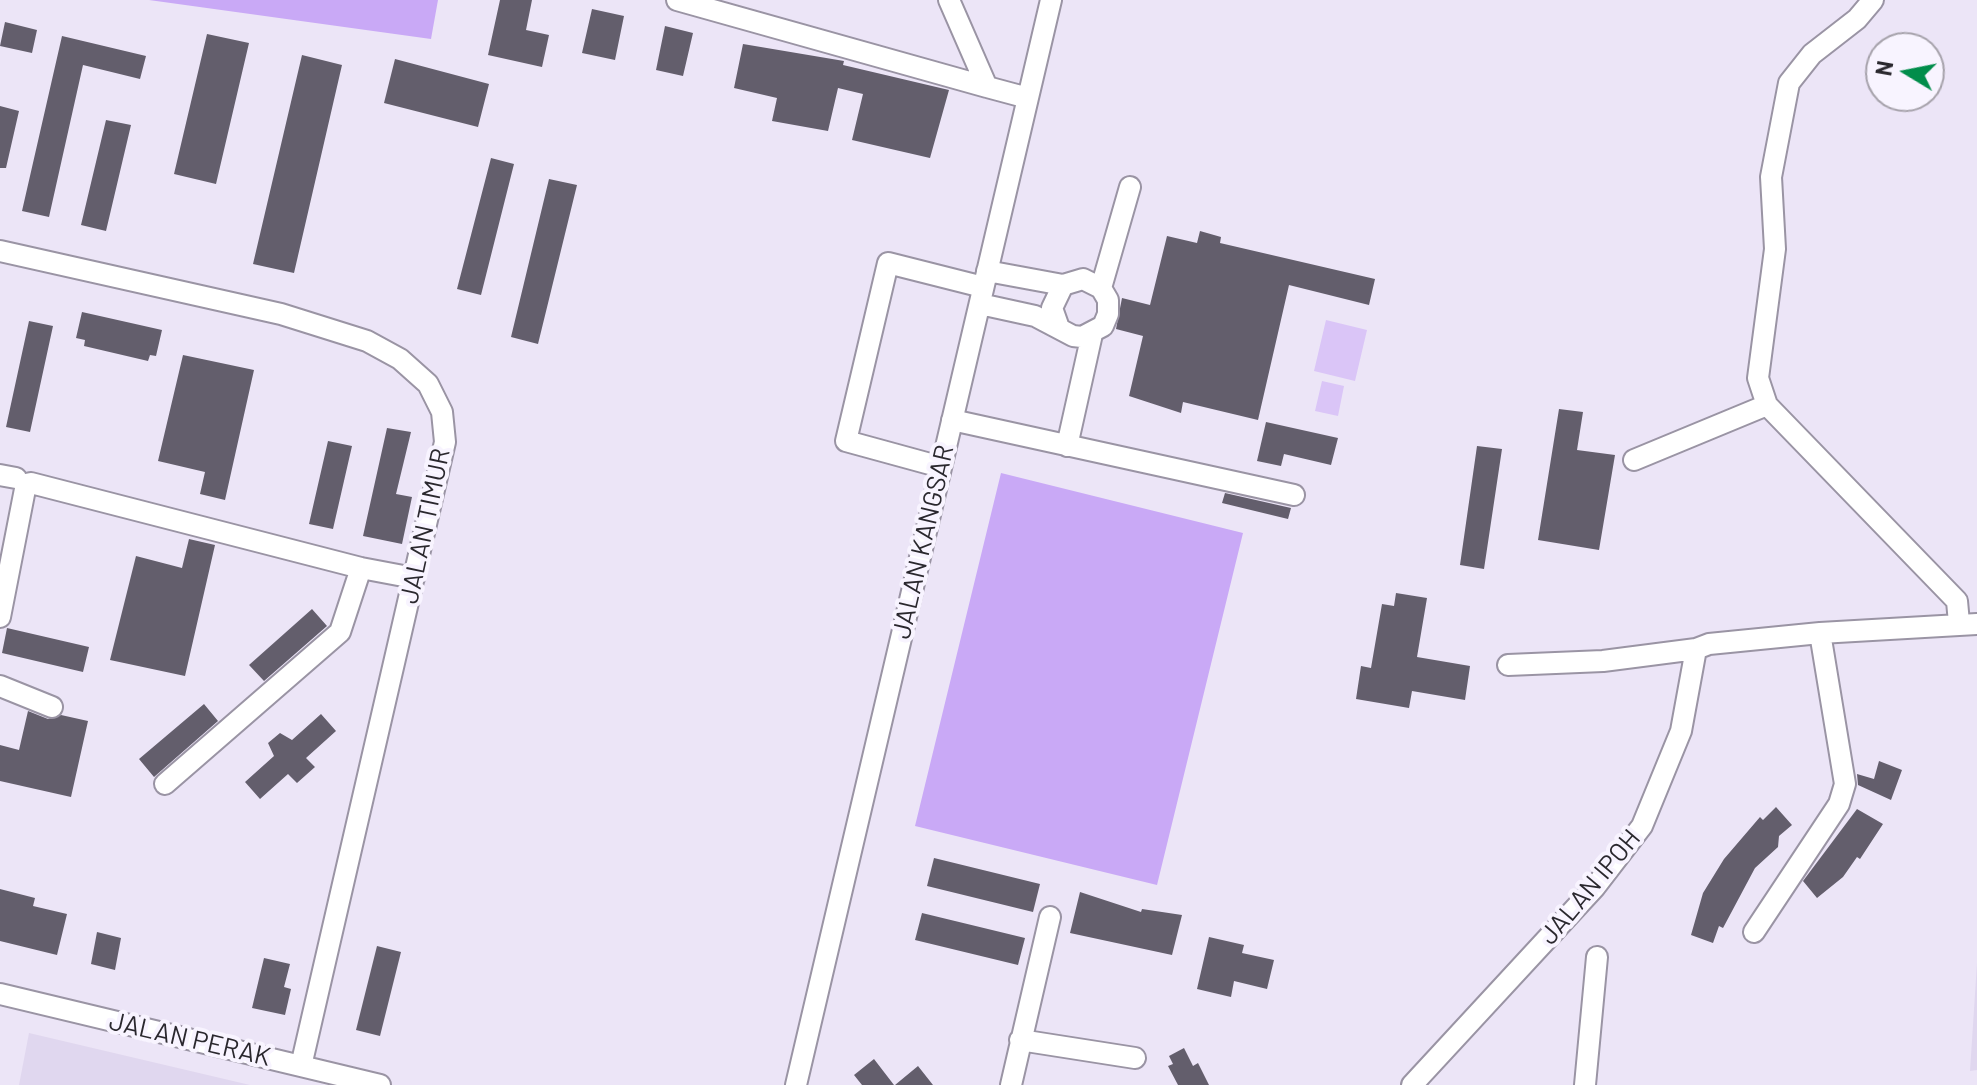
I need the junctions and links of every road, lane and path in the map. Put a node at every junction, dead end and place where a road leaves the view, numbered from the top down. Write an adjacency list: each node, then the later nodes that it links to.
1 (677, 0): 5 (street)
2 (949, 0): 5 (street)
3 (1051, 0): 6 (street, JALAN KANGSAR)
4 (1873, 0): 14 (street)
5 (987, 87): 6 (street)
6 (1028, 98): 10 (street, JALAN KANGSAR)
7 (1130, 187): 11 (street)
8 (0, 251): 21 (street, JALAN TIMUR)
9 (1063, 285): 10 (street); 11 (street); 12 (street)
10 (983, 287): 12 (street); 15 (street, JALAN KANGSAR); 18 (street)
11 (1101, 288): 13 (street)
12 (1058, 325): 13 (street)
13 (1092, 334): 16 (street)
14 (1767, 405): 17 (street); 23 (street)
15 (952, 420): 16 (street); 18 (street, JALAN KANGSAR)
16 (1067, 446): 19 (street)
17 (1634, 460)
18 (941, 467): 38 (street, JALAN KANGSAR)
19 (1294, 495)
20 (361, 568): 21 (street); 22 (street); 29 (street)
21 (414, 578): 36 (street, JALAN TIMUR)
22 (0, 617)
23 (1968, 623): 24 (street)
24 (1820, 633): 25 (street); 31 (street)
25 (1696, 649): 26 (street); 40 (street, JALAN IPOH)
26 (1508, 665)
27 (0, 686): 28 (street)
28 (52, 707)
29 (165, 784)
30 (1050, 917): 34 (street)
31 (1754, 932)
32 (1597, 957): 41 (street)
33 (0, 994): 36 (street, JALAN PERAK)
34 (1020, 1040): 35 (street); 39 (street)
35 (1135, 1058)
36 (301, 1066): 37 (street, JALAN PERAK)
37 (380, 1085)
38 (796, 1085)
39 (1011, 1085)
40 (1412, 1085)
41 (1585, 1085)

